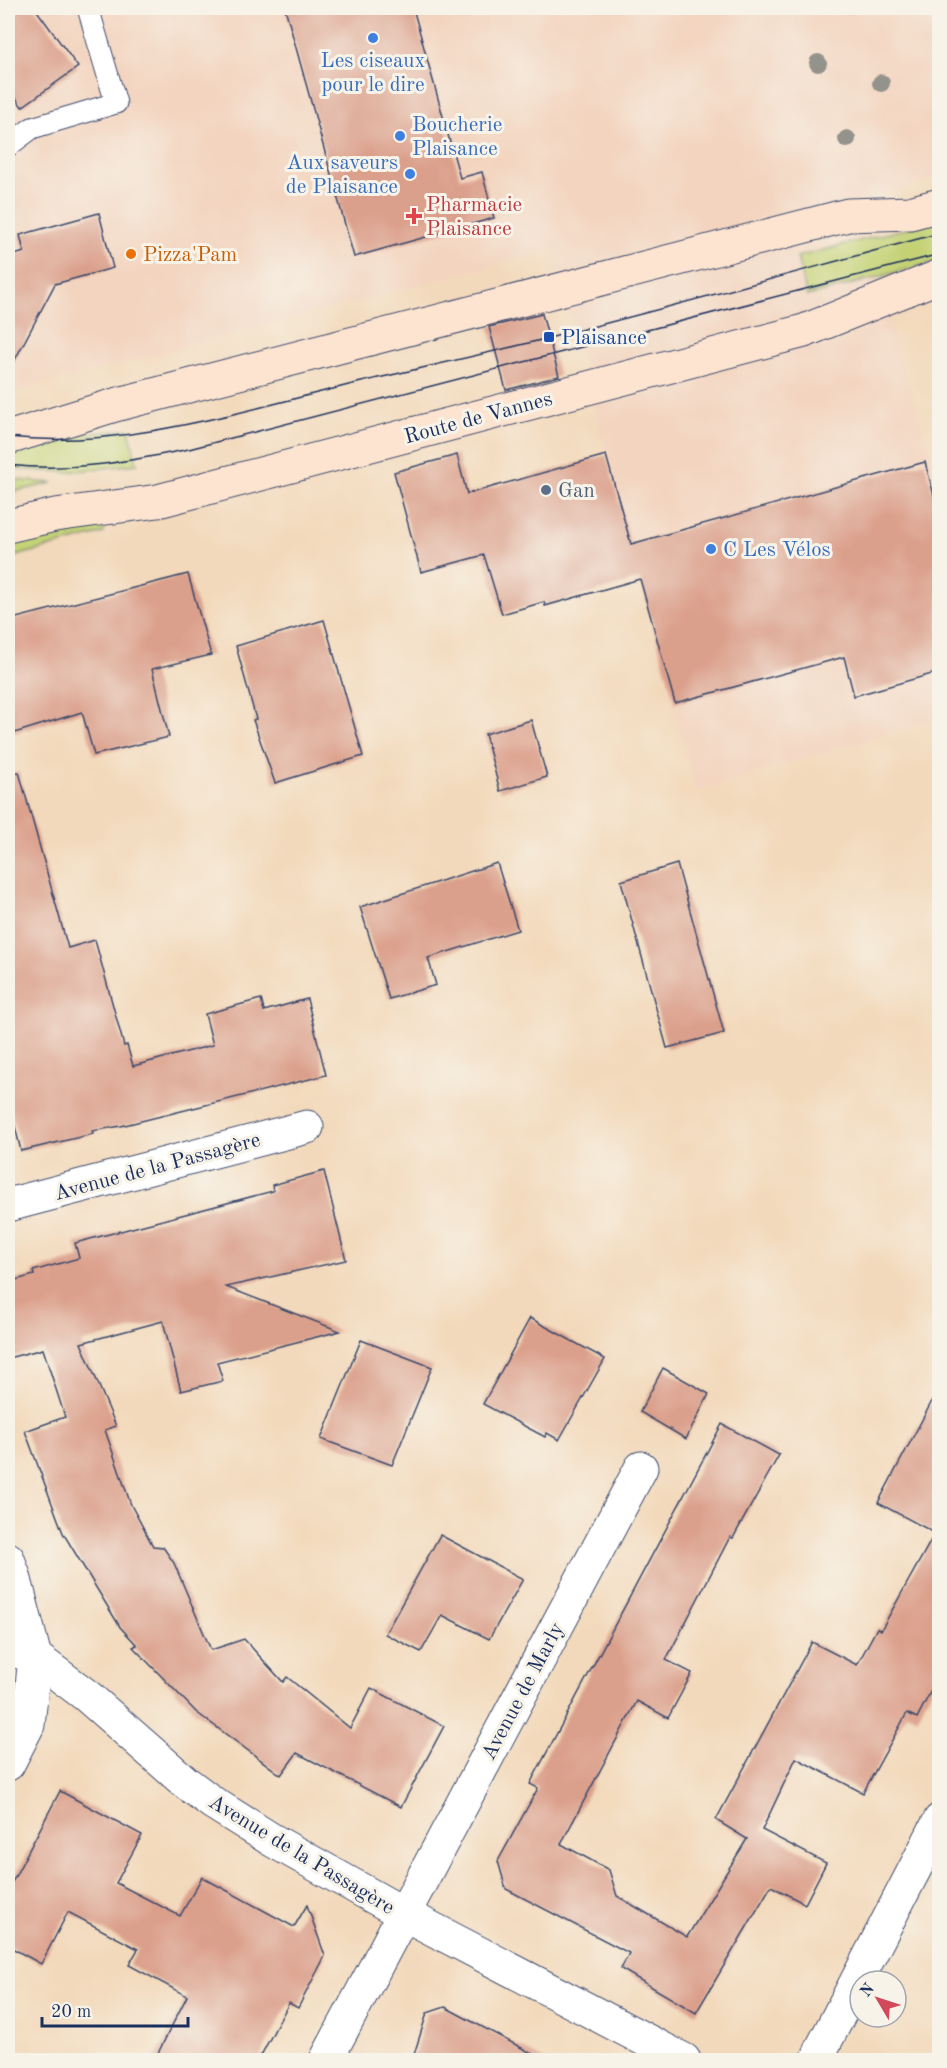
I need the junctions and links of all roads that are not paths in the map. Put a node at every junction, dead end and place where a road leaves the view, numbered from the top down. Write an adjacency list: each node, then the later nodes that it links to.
1 (88, 8): 2 (lane)
2 (8, 146)
3 (939, 205): 5 (main road)
4 (939, 276): 6 (main road, Route de Vannes)
5 (8, 438)
6 (8, 526)
7 (307, 1127): 8 (street, Avenue de la Passagère)
8 (8, 1205)
9 (641, 1468): 14 (street, Avenue de Marly)
10 (8, 1559): 11 (street)
11 (21, 1652): 12 (street); 14 (street, Avenue de la Passagère)
12 (8, 1764)
13 (939, 1820): 17 (street)
14 (404, 1914): 15 (street, Avenue de Marly); 16 (street, Avenue de la Passagère)
15 (326, 2061)
16 (684, 2061)
17 (817, 2061)

